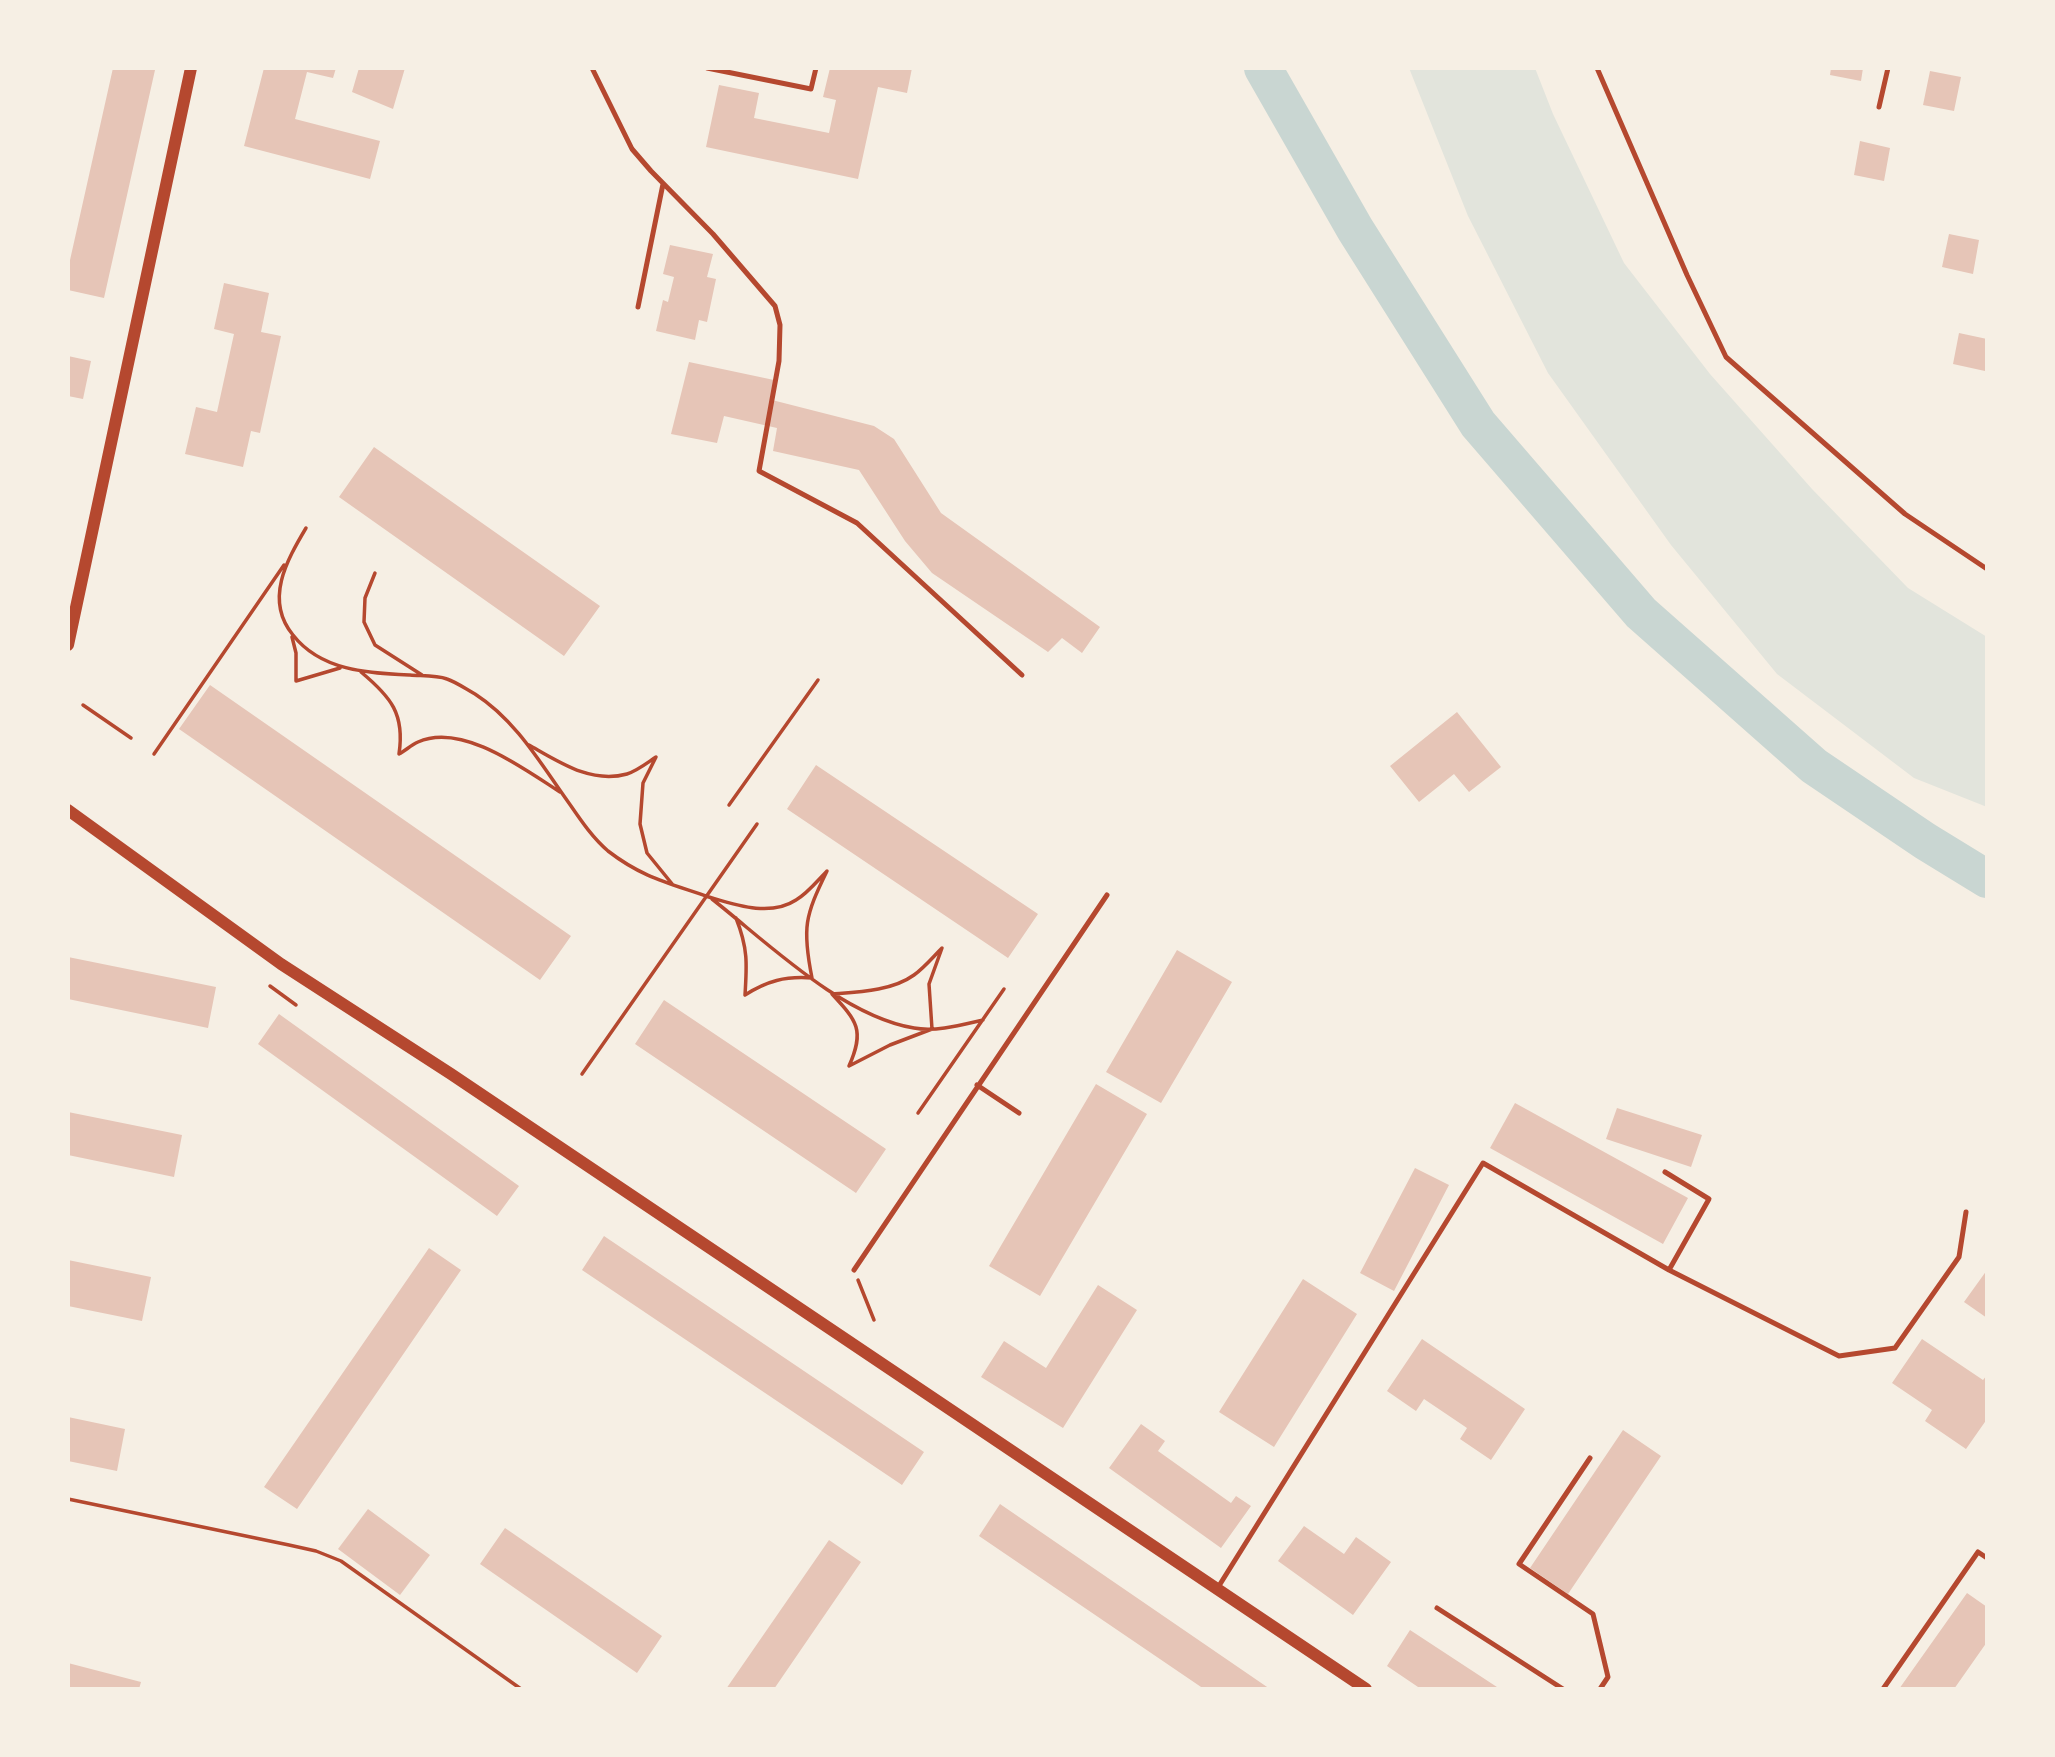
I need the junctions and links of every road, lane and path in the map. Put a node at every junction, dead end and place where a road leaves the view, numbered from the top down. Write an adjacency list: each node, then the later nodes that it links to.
1 (191, 68): 15 (street)
2 (592, 68): 8 (lane)
3 (706, 68): 4 (lane)
4 (816, 68)
5 (1597, 68): 12 (lane)
6 (1888, 68): 7 (lane)
7 (1879, 107)
8 (663, 184): 9 (lane); 18 (lane)
9 (638, 307)
10 (306, 527): 11 (path)
11 (287, 561): 14 (path); 24 (path)
12 (1987, 569)
13 (375, 573): 19 (path)
14 (292, 635): 16 (path); 16 (path)
15 (68, 645)
16 (341, 667): 17 (path)
17 (358, 670): 19 (path); 25 (path)
18 (1022, 675)
19 (423, 676): 23 (path)
20 (818, 680): 26 (path)
21 (83, 705): 22 (path)
22 (131, 738)
23 (527, 744): 25 (path); 29 (path)
24 (153, 754)
25 (561, 793): 29 (path)
26 (729, 805)
27 (68, 810): 52 (street)
28 (757, 824): 31 (path)
29 (675, 886): 31 (path)
30 (1107, 895): 41 (lane)
31 (708, 896): 32 (path); 33 (path); 40 (path)
32 (736, 918): 33 (path); 33 (path)
33 (811, 978): 36 (path)
34 (270, 986): 37 (path)
35 (1004, 989): 38 (path)
36 (832, 994): 39 (path); 39 (path); 39 (path)
37 (296, 1005)
38 (983, 1020): 39 (path); 42 (path)
39 (932, 1029)
40 (582, 1074)
41 (977, 1085): 43 (lane); 46 (lane)
42 (918, 1113)
43 (1019, 1113)
44 (1665, 1172): 47 (lane)
45 (1966, 1212): 47 (lane)
46 (854, 1270): 48 (path)
47 (1669, 1270): 52 (lane)
48 (874, 1320)
49 (1590, 1458): 57 (lane)
50 (68, 1499): 54 (path)
51 (1987, 1558): 58 (lane)
52 (1217, 1589): 55 (street)
53 (1437, 1608): 56 (lane)
54 (521, 1689)
55 (1366, 1689)
56 (1563, 1689)
57 (1600, 1689)
58 (1883, 1689)

